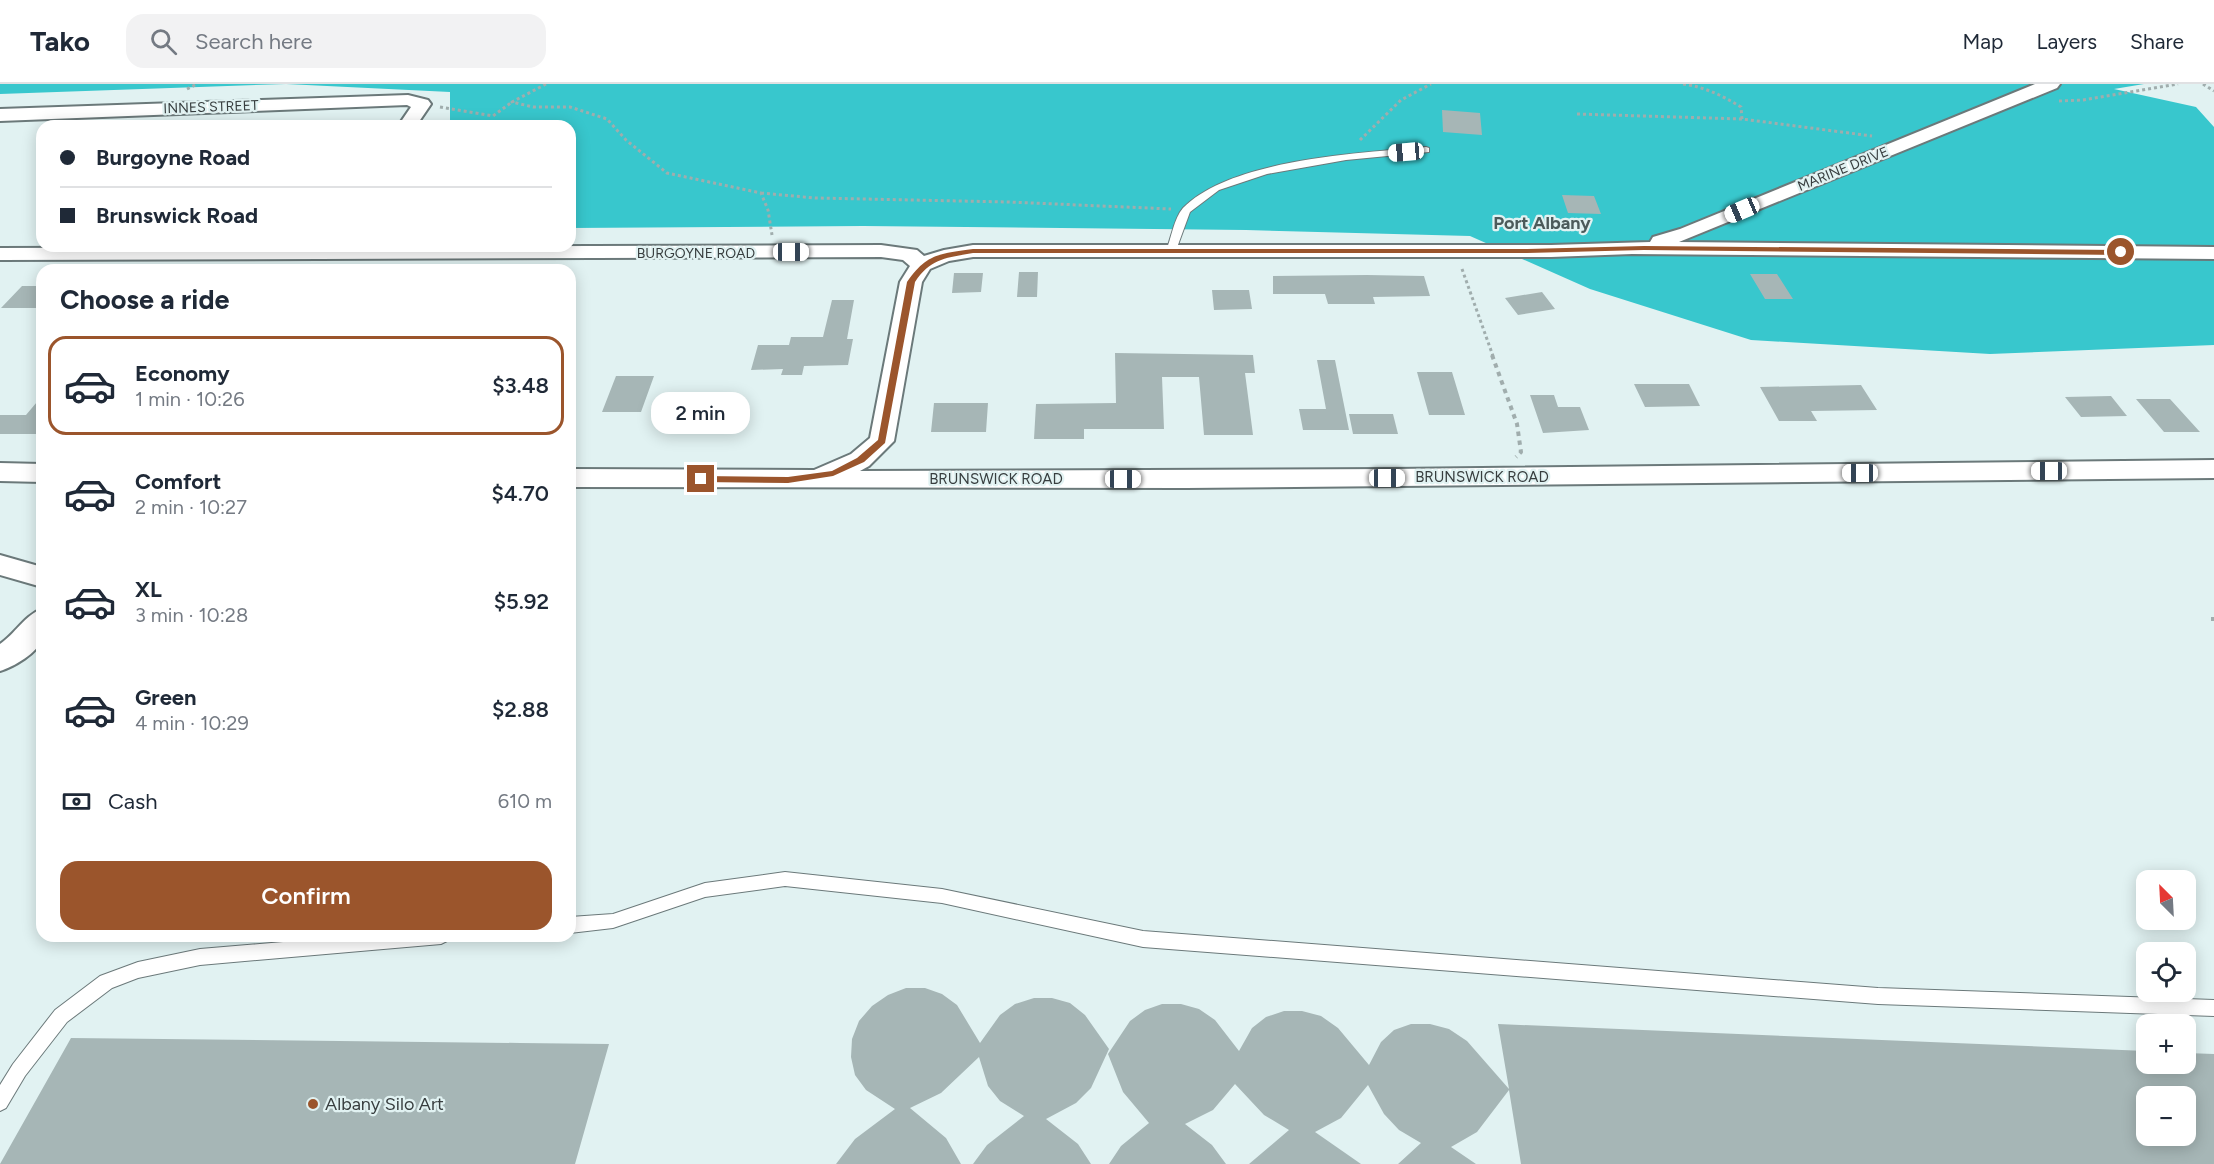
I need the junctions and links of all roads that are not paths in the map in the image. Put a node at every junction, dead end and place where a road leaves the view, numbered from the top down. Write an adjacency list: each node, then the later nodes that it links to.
1 (2050, 93): 5 (street, MARINE DRIVE)
2 (0, 115): 3 (street, INNES STREET)
3 (411, 120)
4 (1426, 150): 7 (lane)
5 (1632, 248): 7 (street); 9 (street)
6 (576, 250): 11 (street, BURGOYNE ROAD)
7 (1171, 251): 11 (street)
8 (162, 252): 10 (street, BURGOYNE ROAD)
9 (2214, 253)
10 (0, 254)
11 (922, 265): 16 (street)
12 (2214, 469): 16 (street, BRUNSWICK ROAD)
13 (0, 472): 14 (street)
14 (36, 472)
15 (576, 478): 16 (street, BRUNSWICK ROAD)
16 (788, 480)
17 (0, 566): 18 (street)
18 (36, 575)
19 (36, 628): 20 (street)
20 (0, 660)
21 (576, 924): 23 (lane)
22 (372, 942): 24 (lane)
23 (2214, 1008)
24 (0, 1102)

